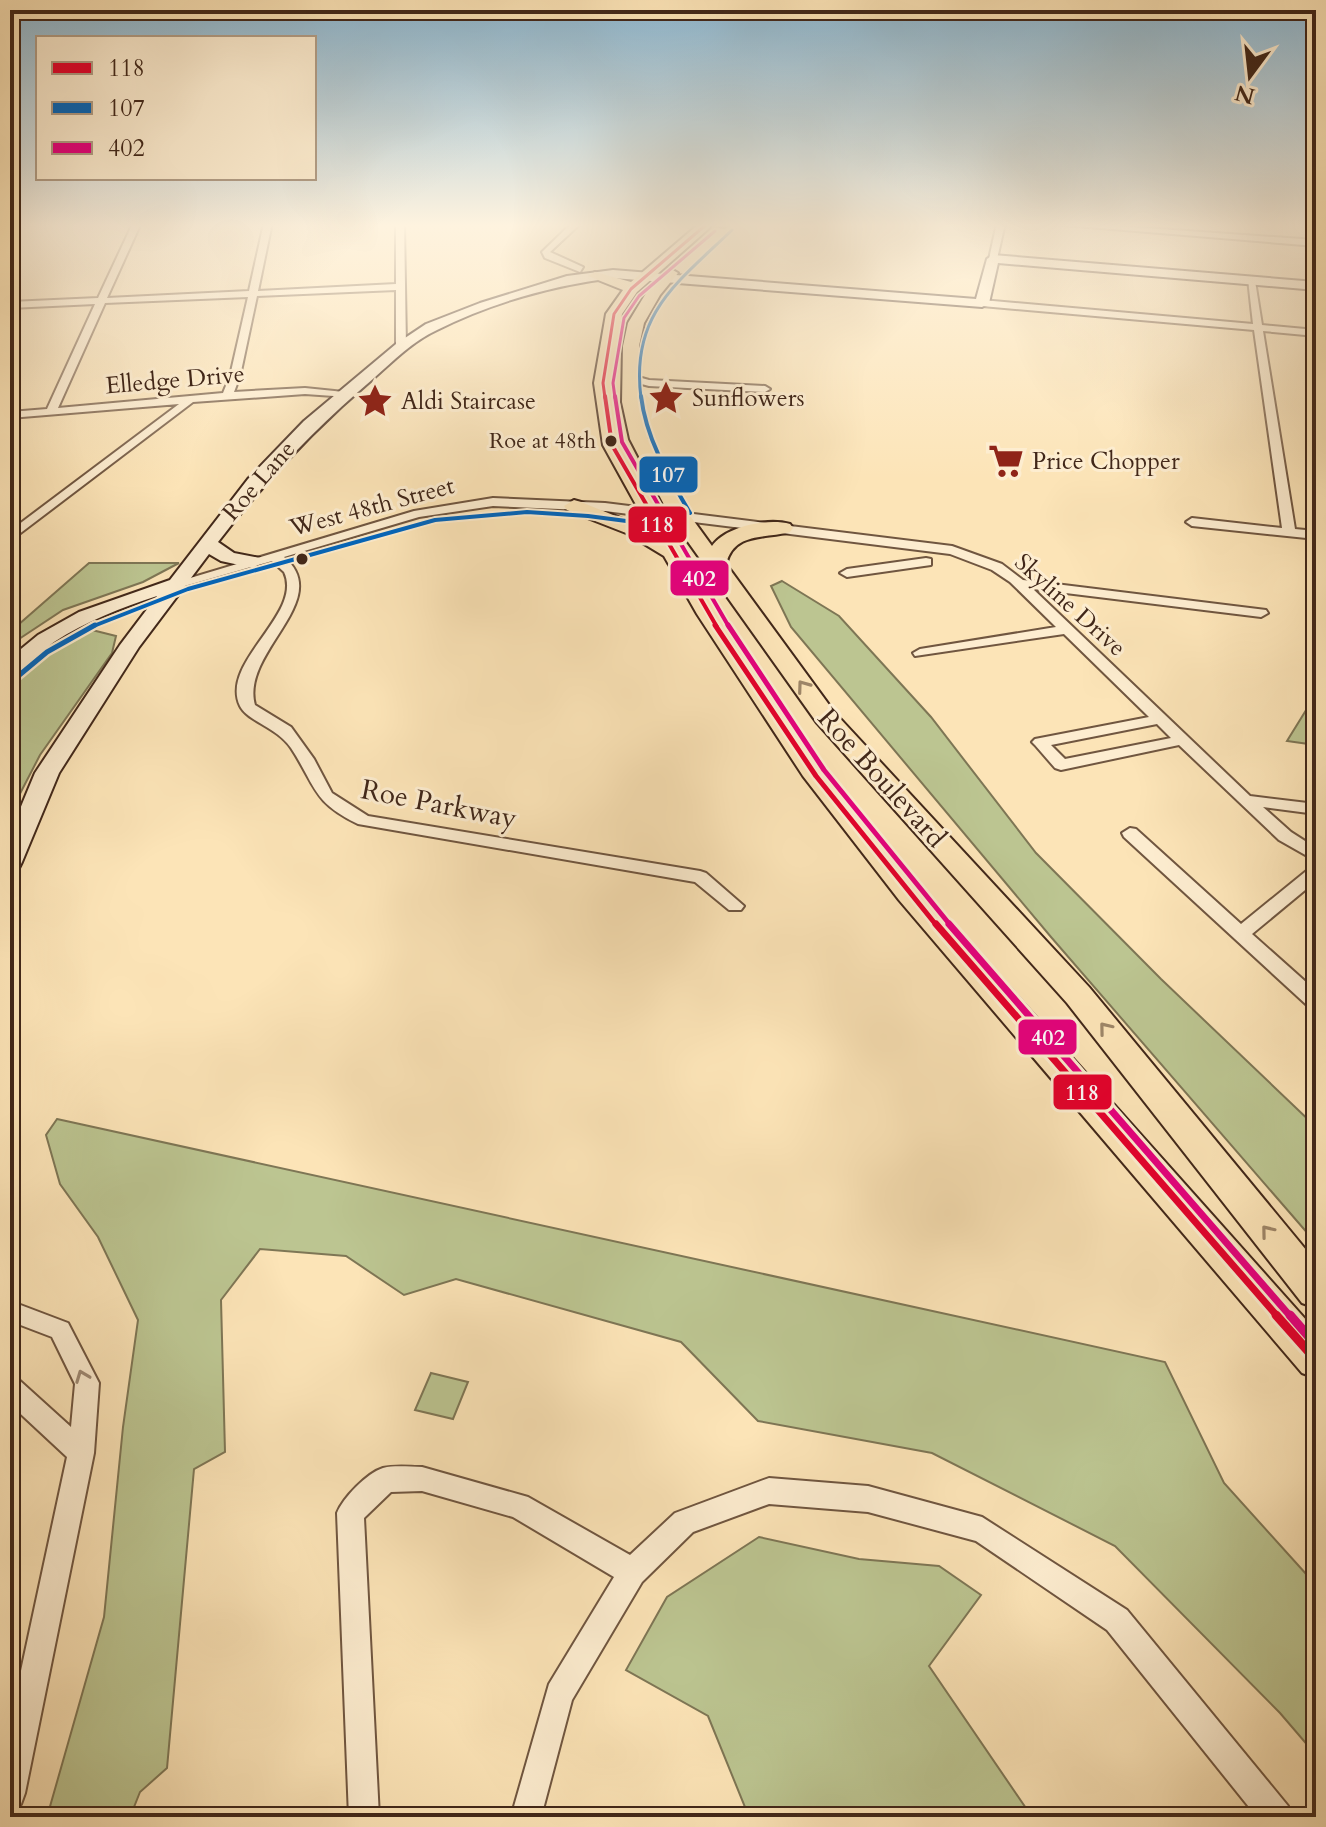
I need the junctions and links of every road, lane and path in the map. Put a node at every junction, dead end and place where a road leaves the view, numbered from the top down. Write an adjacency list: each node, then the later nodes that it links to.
1 (98, 308): 17 (street)
2 (250, 308): 14 (street)
3 (400, 308): 11 (street)
4 (480, 308): 11 (street, Roe Lane)
5 (618, 308): 19 (main road, Roe Boulevard)
6 (644, 308): 12 (main road, Roe Boulevard)
7 (1040, 308): 9 (street)
8 (1256, 308): 9 (street)
9 (1260, 328): 10 (street); 25 (street)
10 (1316, 333)
11 (401, 347): 13 (street, Roe Lane)
12 (631, 378): 16 (main road, Roe Boulevard); 16 (street)
13 (344, 395): 14 (street, Elledge Drive); 29 (street, Roe Lane)
14 (227, 396): 15 (street, Elledge Drive)
15 (191, 400): 17 (street, Elledge Drive); 27 (street)
16 (631, 402): 22 (main road, Roe Boulevard)
17 (51, 411): 18 (street, Elledge Drive)
18 (10, 415)
19 (630, 478): 20 (main road); 21 (main road, Roe Boulevard)
20 (574, 506): 21 (street, West 48th Street); 30 (main road); 31 (street, West 48th Street)
21 (648, 513): 22 (street, West 48th Street); 30 (main road, Roe Boulevard)
22 (681, 518): 24 (street, Skyline Drive); 34 (main road, Roe Boulevard)
23 (1192, 522): 25 (street)
24 (783, 528): 28 (street, Skyline Drive); 34 (main road)
25 (1289, 532): 26 (street)
26 (1316, 535)
27 (10, 537)
28 (861, 537): 35 (street); 37 (street, Skyline Drive)
29 (208, 542): 32 (street); 38 (street, Roe Lane)
30 (671, 552): 58 (main road, Roe Boulevard)
31 (274, 556): 32 (street, West 48th Street); 53 (street, Roe Parkway)
32 (253, 562): 38 (street, West 48th Street)
33 (926, 562): 35 (street)
34 (715, 564): 56 (main road, Roe Boulevard, one-way to 34)
35 (887, 567): 36 (street)
36 (847, 573)
37 (1019, 583): 39 (street); 41 (street, Skyline Drive)
38 (174, 585): 40 (street); 42 (street, Roe Lane)
39 (1261, 613)
40 (67, 625): 42 (street); 44 (street)
41 (1067, 629): 43 (street); 45 (street, Skyline Drive)
42 (135, 637): 51 (street, Roe Lane)
43 (920, 653)
44 (10, 670)
45 (1160, 719): 46 (street, Skyline Drive); 46 (street)
46 (1182, 740): 47 (street, Skyline Drive)
47 (1244, 800): 48 (street); 50 (street, Skyline Drive)
48 (1316, 809)
49 (1130, 833): 54 (street)
50 (1316, 856)
51 (10, 862)
52 (1316, 872): 54 (street)
53 (735, 906)
54 (1241, 933): 55 (street)
55 (1316, 1002)
56 (1316, 1291)
57 (10, 1311): 60 (street, one-way to 57)
58 (1316, 1360)
59 (10, 1388): 60 (street)
60 (81, 1453): 62 (street)
61 (632, 1572): 63 (street); 64 (street); 65 (street)
62 (10, 1793)
63 (364, 1817)
64 (526, 1817)
65 (1277, 1817)

